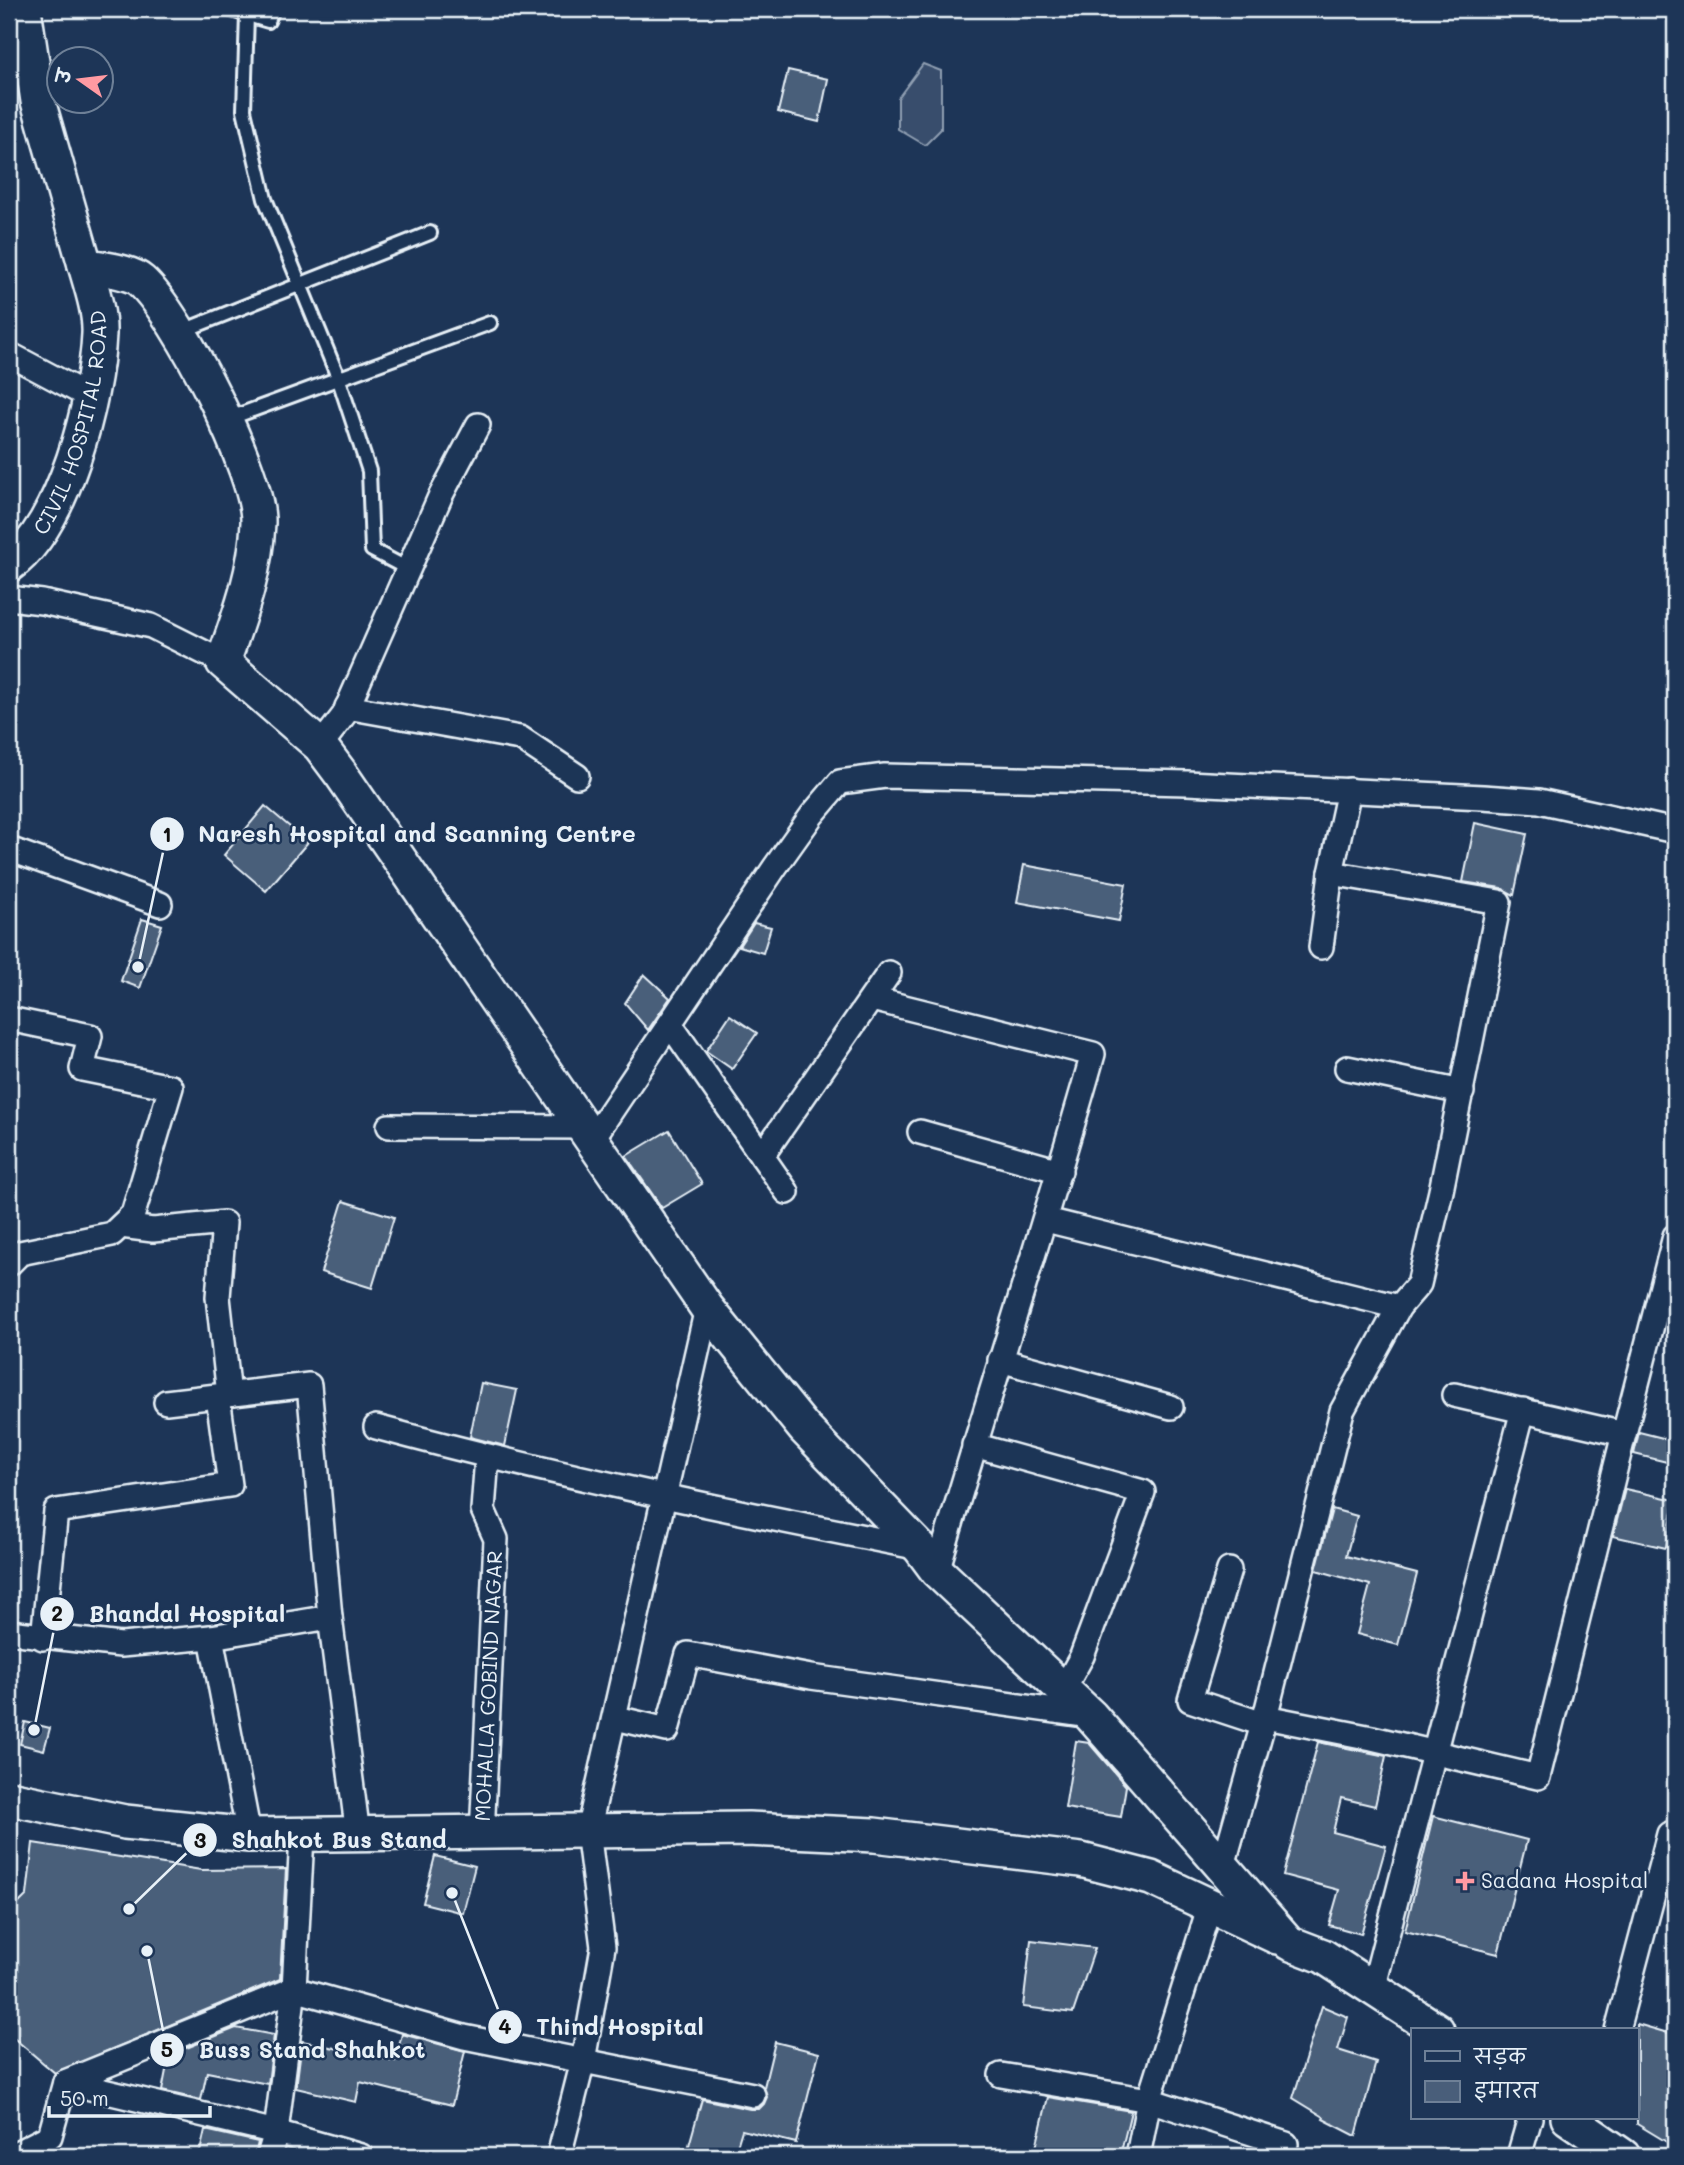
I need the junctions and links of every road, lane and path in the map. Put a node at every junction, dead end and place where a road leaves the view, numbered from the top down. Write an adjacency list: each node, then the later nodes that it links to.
1 (12, 9): 6 (street)
2 (24, 9): 8 (street, CIVIL HOSPITAL ROAD)
3 (228, 9): 5 (lane)
4 (273, 9): 5 (lane)
5 (247, 15): 9 (lane)
6 (9, 16)
7 (430, 233): 9 (lane)
8 (85, 265): 11 (street); 14 (street, CIVIL HOSPITAL ROAD)
9 (300, 285): 11 (lane); 13 (lane)
10 (490, 323): 13 (lane)
11 (180, 332): 15 (street)
12 (9, 354): 14 (street)
13 (338, 377): 15 (lane); 18 (lane)
14 (90, 397): 17 (street, CIVIL HOSPITAL ROAD)
15 (225, 420): 20 (street)
16 (478, 425): 18 (street)
17 (9, 565)
18 (408, 569): 21 (street)
19 (9, 598): 20 (street)
20 (223, 662): 22 (street)
21 (347, 707): 22 (street); 23 (street)
22 (320, 746): 37 (street)
23 (577, 776)
24 (1349, 790): 25 (street); 27 (street); 33 (street)
25 (1675, 831)
26 (9, 849): 28 (street)
27 (1331, 873): 29 (street); 35 (street)
28 (160, 904)
29 (1321, 947)
30 (889, 973): 31 (street)
31 (872, 999): 39 (street); 40 (street)
32 (9, 1019): 43 (street)
33 (670, 1024): 37 (street); 39 (street)
34 (1347, 1068): 35 (street)
35 (1462, 1092): 46 (street)
36 (389, 1126): 37 (street)
37 (589, 1132): 47 (street)
38 (920, 1132): 40 (street)
39 (762, 1156): 41 (street)
40 (1060, 1171): 42 (street)
41 (787, 1192)
42 (1046, 1220): 46 (street); 48 (street)
43 (121, 1226): 45 (street); 50 (street)
44 (1675, 1240): 55 (street)
45 (9, 1264)
46 (1399, 1307): 68 (street)
47 (707, 1308): 58 (street); 59 (street)
48 (1000, 1360): 52 (street); 56 (street)
49 (1454, 1395): 53 (street)
50 (224, 1396): 51 (street); 61 (street); 64 (street)
51 (166, 1402)
52 (1171, 1407)
53 (1523, 1410): 55 (street); 69 (street)
54 (376, 1427): 57 (street)
55 (1624, 1434): 69 (street)
56 (974, 1445): 59 (street); 65 (street)
57 (487, 1457): 58 (street); 74 (street, MOHALLA GOBIND NAGAR)
58 (666, 1498): 59 (street); 67 (street)
59 (929, 1559): 65 (street)
60 (1229, 1570): 68 (street)
61 (330, 1617): 63 (street); 73 (street)
62 (9, 1632): 64 (street)
63 (211, 1637): 64 (street); 72 (street)
64 (43, 1638)
65 (1063, 1690): 66 (street)
66 (1091, 1716): 67 (street); 77 (street)
67 (616, 1718): 71 (street)
68 (1264, 1720): 69 (street); 77 (street)
69 (1434, 1752): 81 (street)
70 (9, 1798): 72 (street)
71 (588, 1831): 74 (street); 78 (street); 84 (street)
72 (248, 1835): 75 (street)
73 (358, 1835): 74 (street); 75 (street)
74 (482, 1835)
75 (302, 1836): 80 (street)
76 (1675, 1836): 83 (street)
77 (1223, 1866): 79 (street)
78 (1210, 1905): 79 (street); 88 (street)
79 (1289, 1943): 81 (street)
80 (294, 1989): 84 (street); 86 (street); 91 (street)
81 (1373, 1989): 82 (street)
82 (1434, 2028)
83 (1618, 2028)
84 (583, 2061): 87 (street); 97 (street)
85 (1000, 2075): 88 (street)
86 (65, 2082): 91 (street); 93 (street)
87 (752, 2095)
88 (1149, 2100): 92 (street); 98 (street)
89 (1529, 2120): 99 (street)
90 (1584, 2123): 100 (street)
91 (276, 2132): 95 (street); 96 (street)
92 (1286, 2144)
93 (48, 2146): 94 (street)
94 (11, 2156)
95 (270, 2156)
96 (361, 2156)
97 (559, 2156)
98 (1138, 2156)
99 (1519, 2156)
100 (1623, 2156)

